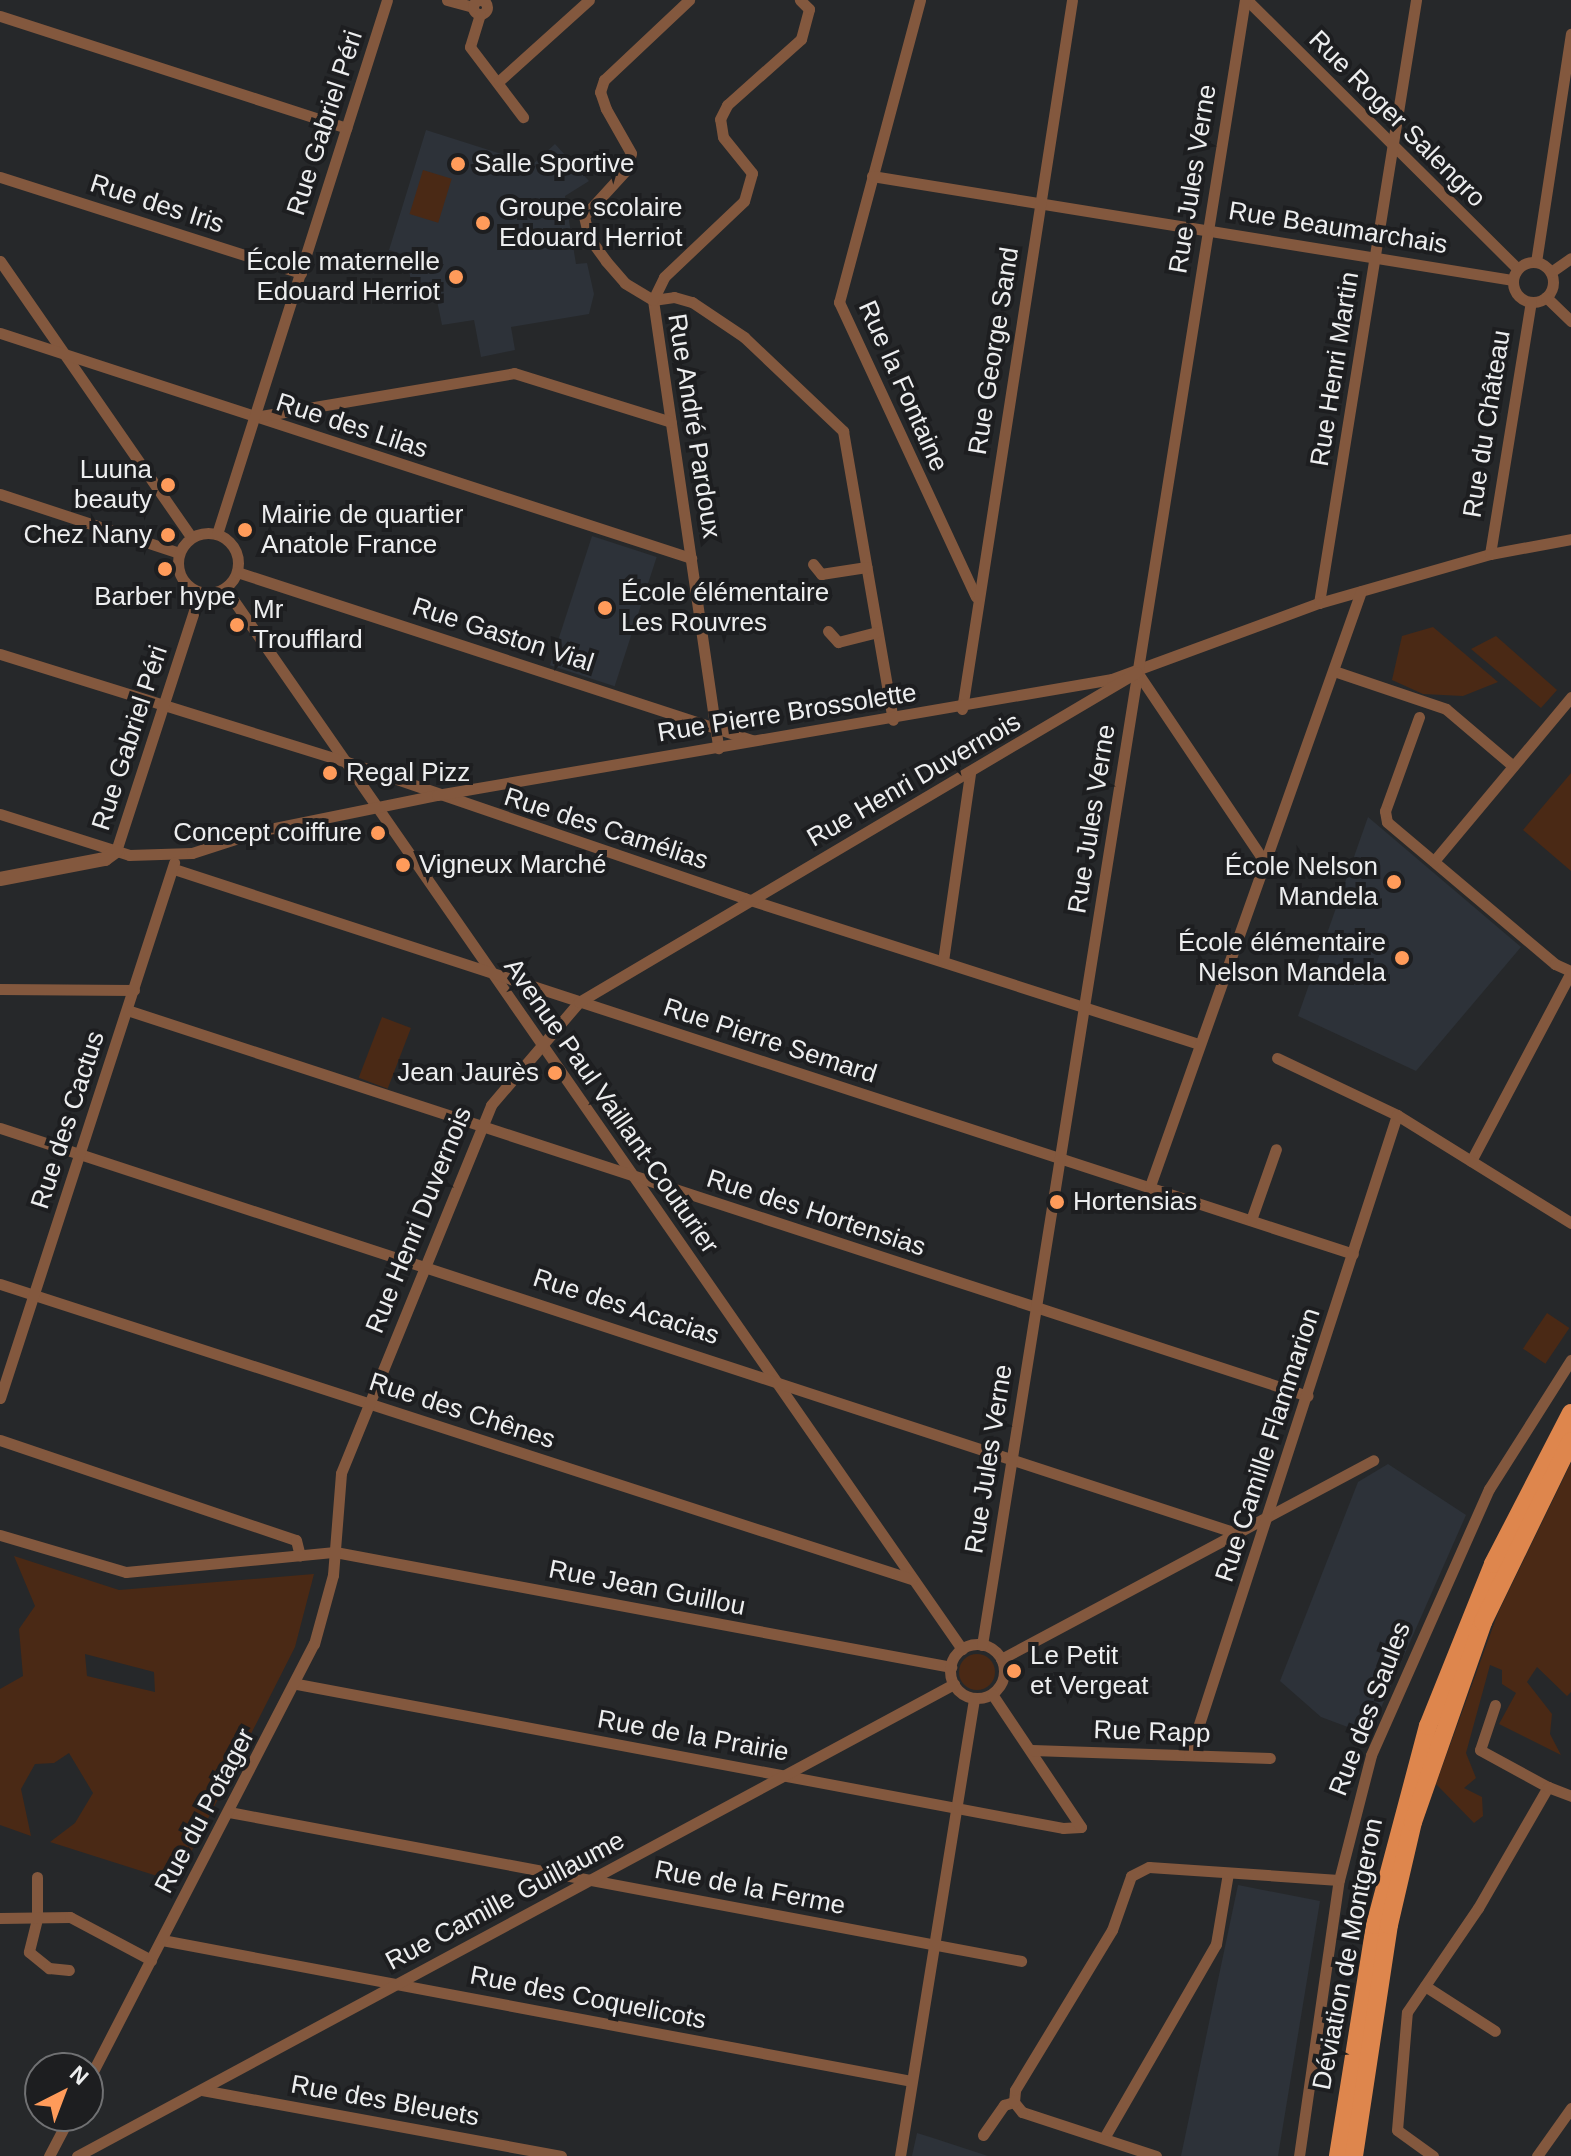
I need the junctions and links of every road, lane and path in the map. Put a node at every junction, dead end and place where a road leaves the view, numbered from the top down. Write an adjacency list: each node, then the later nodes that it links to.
1 (387, 0): 15 (street, Rue Gabriel Péri)
2 (447, 0): 10 (street)
3 (589, 0): 13 (street)
4 (689, 0): 29 (street)
5 (800, 0): 29 (street)
6 (920, 0): 17 (street, Rue la Fontaine)
7 (1072, 0): 19 (street, Rue George Sand)
8 (1246, 0): 16 (street, Rue Roger Salengro); 20 (street, Rue Jules Verne)
9 (1416, 0): 16 (street, Rue Henri Martin)
10 (481, 6): 13 (street)
11 (0, 16): 15 (street)
12 (1571, 34): 24 (street)
13 (499, 81): 14 (street)
14 (523, 117)
15 (346, 128): 26 (street, Rue Gabriel Péri)
16 (1393, 145): 21 (street, Rue Henri Martin); 27 (street, Rue Roger Salengro)
17 (872, 176): 19 (street, Rue Beaumarchais); 51 (street, Rue la Fontaine)
18 (0, 177): 26 (street, Rue des Iris)
19 (1040, 203): 20 (street, Rue Beaumarchais); 51 (street, Rue George Sand)
20 (1207, 230): 21 (street, Rue Beaumarchais); 57 (street, Rue Jules Verne)
21 (1375, 256): 27 (street, Rue Beaumarchais); 52 (street, Rue Henri Martin)
22 (1571, 258): 25 (street)
23 (0, 261): 33 (street)
24 (1536, 262): 25 (street); 27 (street)
25 (1551, 272): 28 (street)
26 (301, 273): 35 (street, Rue Gabriel Péri)
27 (1515, 274): 30 (street)
28 (1546, 297): 30 (street); 31 (street)
29 (653, 300): 36 (street, Rue André Pardoux); 46 (street)
30 (1531, 302): 43 (street, Rue du Château)
31 (1571, 321)
32 (0, 333): 33 (street, Rue des Lilas)
33 (66, 356): 35 (street, Rue des Lilas); 40 (street)
34 (290, 409): 35 (street); 36 (street); 37 (street)
35 (254, 418): 37 (street, Rue des Lilas); 39 (street, Rue Gabriel Péri)
36 (671, 422): 44 (street, Rue André Pardoux)
37 (284, 426): 44 (street, Rue des Lilas)
38 (0, 494): 42 (street)
39 (217, 534): 40 (street); 47 (street)
40 (191, 537): 42 (street)
41 (1571, 539): 43 (street, Rue Pierre Brossolette)
42 (179, 553): 50 (street)
43 (1490, 554): 49 (street, Rue Pierre Brossolette)
44 (691, 558): 65 (street, Rue André Pardoux)
45 (813, 564): 46 (street)
46 (866, 567): 54 (street)
47 (237, 572): 48 (street); 65 (street, Rue Gaston Vial)
48 (225, 588): 50 (street); 68 (street, Avenue Paul Vaillant-Couturier)
49 (1361, 591): 52 (street, Rue Pierre Brossolette); 56 (street)
50 (200, 592): 60 (street, Rue Gabriel Péri)
51 (977, 597): 61 (street, Rue George Sand)
52 (1319, 603): 57 (street, Rue Pierre Brossolette)
53 (828, 631): 54 (street)
54 (877, 632): 64 (street)
55 (0, 654): 60 (street, Rue des Camélias)
56 (1334, 671): 69 (street); 78 (street)
57 (1137, 672): 58 (street, Rue Pierre Brossolette); 62 (street, Rue Henri Duvernois); 78 (street); 89 (street, Rue Jules Verne)
58 (1069, 688): 61 (street, Rue Pierre Brossolette); 62 (street)
59 (1571, 697): 69 (street)
60 (163, 707): 68 (street, Rue des Camélias); 76 (street, Rue Gabriel Péri)
61 (962, 709): 64 (street, Rue Pierre Brossolette)
62 (1077, 709): 70 (street, Rue Henri Duvernois)
63 (1419, 717): 79 (street)
64 (893, 720): 66 (street, Rue Pierre Brossolette)
65 (715, 727): 66 (street, Rue Gaston Vial); 67 (street, Rue André Pardoux)
66 (756, 741): 67 (street, Rue Pierre Brossolette)
67 (718, 748): 71 (street, Rue Pierre Brossolette)
68 (347, 762): 72 (street, Rue des Camélias); 73 (street, Avenue Paul Vaillant-Couturier)
69 (1513, 766): 79 (street)
70 (970, 773): 82 (street, Rue Henri Duvernois); 83 (street)
71 (472, 790): 72 (street, Rue Pierre Brossolette); 75 (street)
72 (437, 795): 73 (street, Rue Pierre Brossolette); 75 (street, Rue des Camélias)
73 (380, 809): 77 (street, Rue Pierre Brossolette); 85 (street, Avenue Paul Vaillant-Couturier)
74 (0, 814): 76 (street)
75 (502, 817): 82 (street, Rue des Camélias)
76 (116, 851): 77 (street, Rue Pierre Brossolette); 81 (street, Rue Pierre Brossolette)
77 (174, 855): 80 (street, Rue des Cactus)
78 (1264, 861): 92 (street)
79 (1434, 861): 84 (street)
80 (174, 869): 85 (street, Rue Pierre Semard); 87 (street, Rue des Cactus)
81 (0, 879)
82 (756, 902): 83 (street, Rue des Camélias); 88 (street, Rue Henri Duvernois)
83 (943, 961): 89 (street, Rue des Camélias)
84 (1571, 972): 100 (street)
85 (492, 973): 88 (street, Rue Pierre Semard); 91 (street, Avenue Paul Vaillant-Couturier)
86 (0, 989): 87 (street)
87 (134, 990): 90 (street, Rue des Cactus)
88 (579, 1002): 91 (street, Rue Henri Duvernois); 99 (street, Rue Pierre Semard)
89 (1084, 1007): 92 (street, Rue des Camélias); 99 (street, Rue Jules Verne)
90 (127, 1010): 95 (street, Rue des Hortensias); 98 (street, Rue des Cactus)
91 (541, 1042): 95 (street, Rue Henri Duvernois); 101 (street, Avenue Paul Vaillant-Couturier)
92 (1199, 1044): 102 (street)
93 (1277, 1058): 94 (street)
94 (1397, 1115): 100 (street); 105 (street, Rue Camille Flammarion)
95 (480, 1126): 101 (street, Rue des Hortensias); 106 (street, Rue Henri Duvernois)
96 (0, 1128): 98 (street, Rue des Acacias)
97 (1276, 1149): 103 (street)
98 (80, 1153): 106 (street, Rue des Acacias); 108 (street, Rue des Cactus)
99 (1059, 1158): 102 (street, Rue Pierre Semard); 109 (street, Rue Jules Verne)
100 (1471, 1161): 104 (street)
101 (631, 1176): 109 (street, Rue des Hortensias); 111 (street, Avenue Paul Vaillant-Couturier)
102 (1150, 1186): 103 (street, Rue Pierre Semard)
103 (1251, 1220): 105 (street, Rue Pierre Semard)
104 (1571, 1223)
105 (1353, 1254): 112 (street, Rue Camille Flammarion)
106 (424, 1264): 111 (street, Rue des Acacias); 114 (street, Rue Henri Duvernois)
107 (0, 1284): 108 (street, Rue des Chênes)
108 (34, 1295): 113 (street, Rue des Cactus); 114 (street, Rue des Chênes)
109 (1036, 1308): 112 (street, Rue des Hortensias); 118 (street, Rue Jules Verne)
110 (1571, 1360): 146 (street, Rue des Saules)
111 (775, 1380): 118 (street, Rue des Acacias); 125 (street, Avenue Paul Vaillant-Couturier)
112 (1308, 1396): 120 (street, Rue Camille Flammarion)
113 (0, 1398)
114 (368, 1403): 123 (street, Rue Henri Duvernois); 125 (street, Rue des Chênes)
115 (1571, 1413): 171 (main road, Déviation de Montgeron)
116 (0, 1440): 124 (street)
117 (1571, 1441): 172 (main road, Déviation de Montgeron)
118 (1012, 1457): 121 (street, Rue des Acacias); 126 (street, Rue Jules Verne)
119 (1373, 1460): 120 (street)
120 (1267, 1517): 121 (street); 136 (street, Rue Camille Flammarion)
121 (1236, 1533): 128 (street)
122 (0, 1535): 124 (street, Rue Jean Guillou)
123 (335, 1552): 124 (street, Rue Jean Guillou); 129 (street, Rue Jean Guillou); 130 (street, Rue du Potager)
124 (300, 1556)
125 (911, 1579): 127 (street, Avenue Paul Vaillant-Couturier)
126 (982, 1645): 127 (street); 128 (street)
127 (962, 1649): 129 (street)
128 (1001, 1659): 132 (street)
129 (951, 1667): 131 (street)
130 (297, 1684): 138 (street, Rue de la Prairie); 142 (street, Rue du Potager)
131 (954, 1684): 133 (street); 138 (street, Rue Camille Guillaume)
132 (992, 1694): 133 (street); 135 (street)
133 (974, 1698): 141 (street)
134 (1495, 1705): 139 (street)
135 (1032, 1750): 136 (street, Rue Rapp); 141 (street, Rue de la Prairie)
136 (1189, 1755): 137 (street, Rue Rapp)
137 (1270, 1758)
138 (785, 1776): 141 (street, Rue de la Prairie); 145 (street, Rue Camille Guillaume)
139 (1548, 1787): 140 (street); 155 (street)
140 (1571, 1796)
141 (955, 1808): 150 (street)
142 (229, 1812): 145 (street, Rue de la Ferme); 149 (street, Rue du Potager)
143 (1228, 1873): 146 (street); 160 (street); 164 (street)
144 (37, 1877): 148 (street)
145 (589, 1880): 150 (street, Rue de la Ferme); 154 (street, Rue Camille Guillaume)
146 (1339, 1880): 170 (street, Rue des Saules)
147 (0, 1918): 148 (street)
148 (37, 1919): 151 (street); 153 (street)
149 (162, 1940): 151 (street, Rue du Potager); 154 (street, Rue des Coquelicots)
150 (933, 1944): 152 (street, Rue de la Ferme); 158 (street)
151 (151, 1960): 157 (street, Rue du Potager)
152 (1021, 1961)
153 (69, 1970)
154 (396, 1984): 158 (street, Rue des Coquelicots); 159 (street, Rue Camille Guillaume)
155 (1425, 1986): 156 (street); 173 (street)
156 (1495, 2031)
157 (103, 2052)
158 (911, 2081): 168 (street)
159 (201, 2089): 166 (street, Rue Camille Guillaume); 167 (street, Rue des Bleuets)
160 (1014, 2102): 163 (street); 164 (street)
161 (1571, 2108): 174 (street)
162 (62, 2132): 165 (street)
163 (983, 2135)
164 (1104, 2138): 169 (street)
165 (49, 2156)
166 (77, 2156)
167 (561, 2156)
168 (900, 2156)
169 (1156, 2156)
170 (1299, 2156)
171 (1338, 2156)
172 (1354, 2156)
173 (1433, 2156)
174 (1537, 2156)

